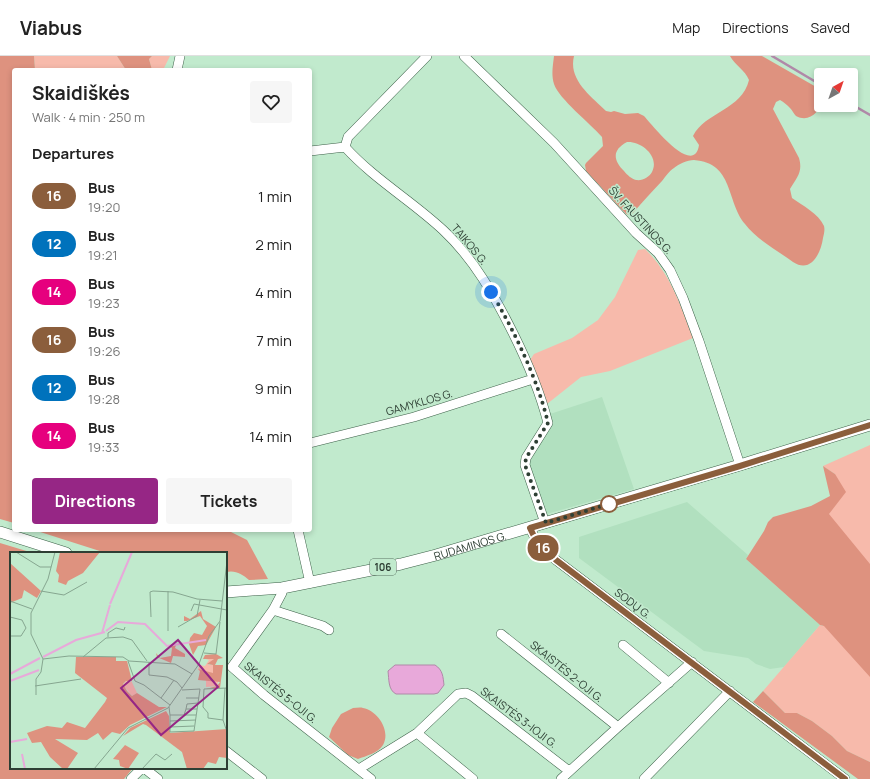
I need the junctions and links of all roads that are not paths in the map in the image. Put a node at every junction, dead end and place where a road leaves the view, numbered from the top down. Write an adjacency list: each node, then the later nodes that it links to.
1 (180, 56): 4 (street)
2 (427, 56): 5 (street)
3 (464, 56): 10 (street, ŠV. FAUSTINOS G.)
4 (177, 68)
5 (345, 147): 6 (street); 7 (street, TAIKOS G.)
6 (312, 151)
7 (533, 379): 9 (street, GAMYKLOS G.); 11 (street, TAIKOS G.)
8 (870, 425): 10 (main road, RUDAMINOS G. / 106)
9 (312, 443)
10 (740, 466): 11 (main road, RUDAMINOS G. / 106)
11 (546, 523): 12 (main road, RUDAMINOS G. / 106)
12 (530, 528): 16 (main road, RUDAMINOS G. / 106); 23 (street, SODŲ G.)
13 (0, 532): 15 (main road)
14 (298, 532): 16 (street)
15 (62, 552)
16 (310, 583): 17 (main road, RUDAMINOS G. / 106)
17 (282, 588): 18 (main road, RUDAMINOS G. / 106); 19 (street, SKAISTĖS 5-OJI G.)
18 (227, 592)
19 (273, 610): 20 (street); 24 (street, SKAISTĖS 5-OJI G.)
20 (329, 630)
21 (501, 634): 27 (street, SKAISTĖS 2-OJI G.)
22 (623, 645): 25 (street)
23 (692, 662): 25 (street); 26 (street, SODŲ G.)
24 (229, 671): 32 (street, SKAISTĖS 5-OJI G.)
25 (669, 683): 27 (street)
26 (730, 691): 40 (street); 41 (street, SODŲ G.)
27 (618, 727): 33 (street)
28 (417, 734): 32 (street, SKAISTĖS 3-IOJI G.); 33 (street, SKAISTĖS 3-IOJI G.); 38 (street)
29 (227, 752): 36 (street)
30 (142, 769): 34 (street)
31 (144, 769): 35 (street)
32 (358, 769): 37 (street, SKAISTĖS 5-OJI G.)
33 (569, 771): 39 (street)
34 (131, 779)
35 (158, 779)
36 (262, 779)
37 (371, 779)
38 (473, 779)
39 (561, 779)
40 (644, 779)
41 (845, 779)

